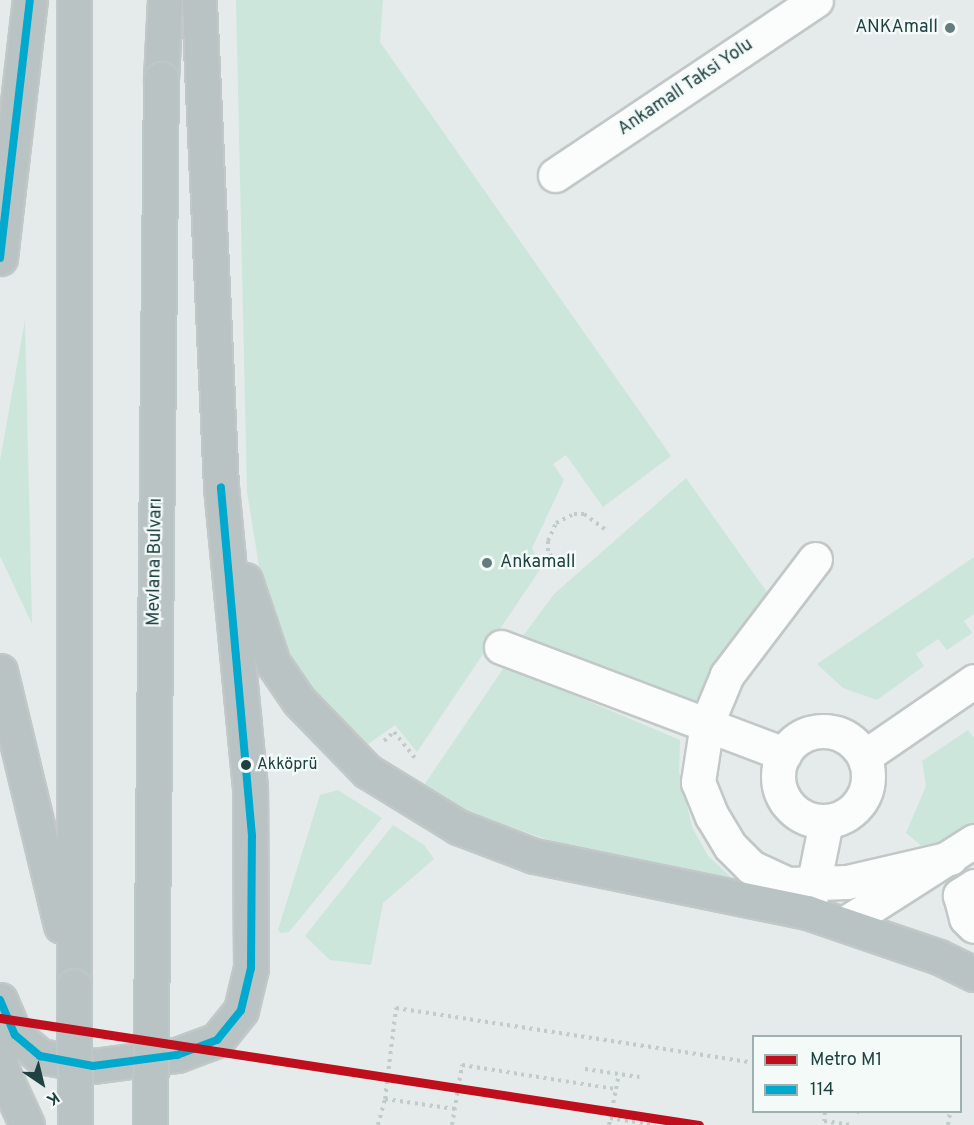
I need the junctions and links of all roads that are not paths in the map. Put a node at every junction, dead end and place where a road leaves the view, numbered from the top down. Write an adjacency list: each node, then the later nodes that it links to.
1 (30, 0): 7 (highway)
2 (74, 0): 26 (highway)
3 (165, 0): 31 (highway, Mevlana Bulvarı, bridge)
4 (199, 0): 9 (highway)
5 (816, 0): 6 (street, Ankamall Taksi Yolu)
6 (555, 175)
7 (4, 208): 8 (highway)
8 (0, 258)
9 (221, 487): 20 (highway); 27 (highway)
10 (815, 560): 14 (street)
11 (501, 647): 14 (street)
12 (0, 671): 26 (highway)
13 (974, 681): 16 (street)
14 (707, 723): 15 (street); 20 (street)
15 (784, 754): 16 (street); 17 (street)
16 (865, 756): 17 (street)
17 (826, 822): 20 (street)
18 (962, 850): 20 (street); 21 (street)
19 (974, 886): 22 (street)
20 (810, 898): 21 (highway)
21 (844, 924): 24 (highway)
22 (974, 926)
23 (974, 934): 24 (street)
24 (939, 957): 25 (highway)
25 (974, 974)
26 (74, 986): 30 (highway, bridge)
27 (0, 1000)
28 (0, 1058): 29 (highway)
29 (27, 1125)
30 (75, 1125)
31 (150, 1125)

